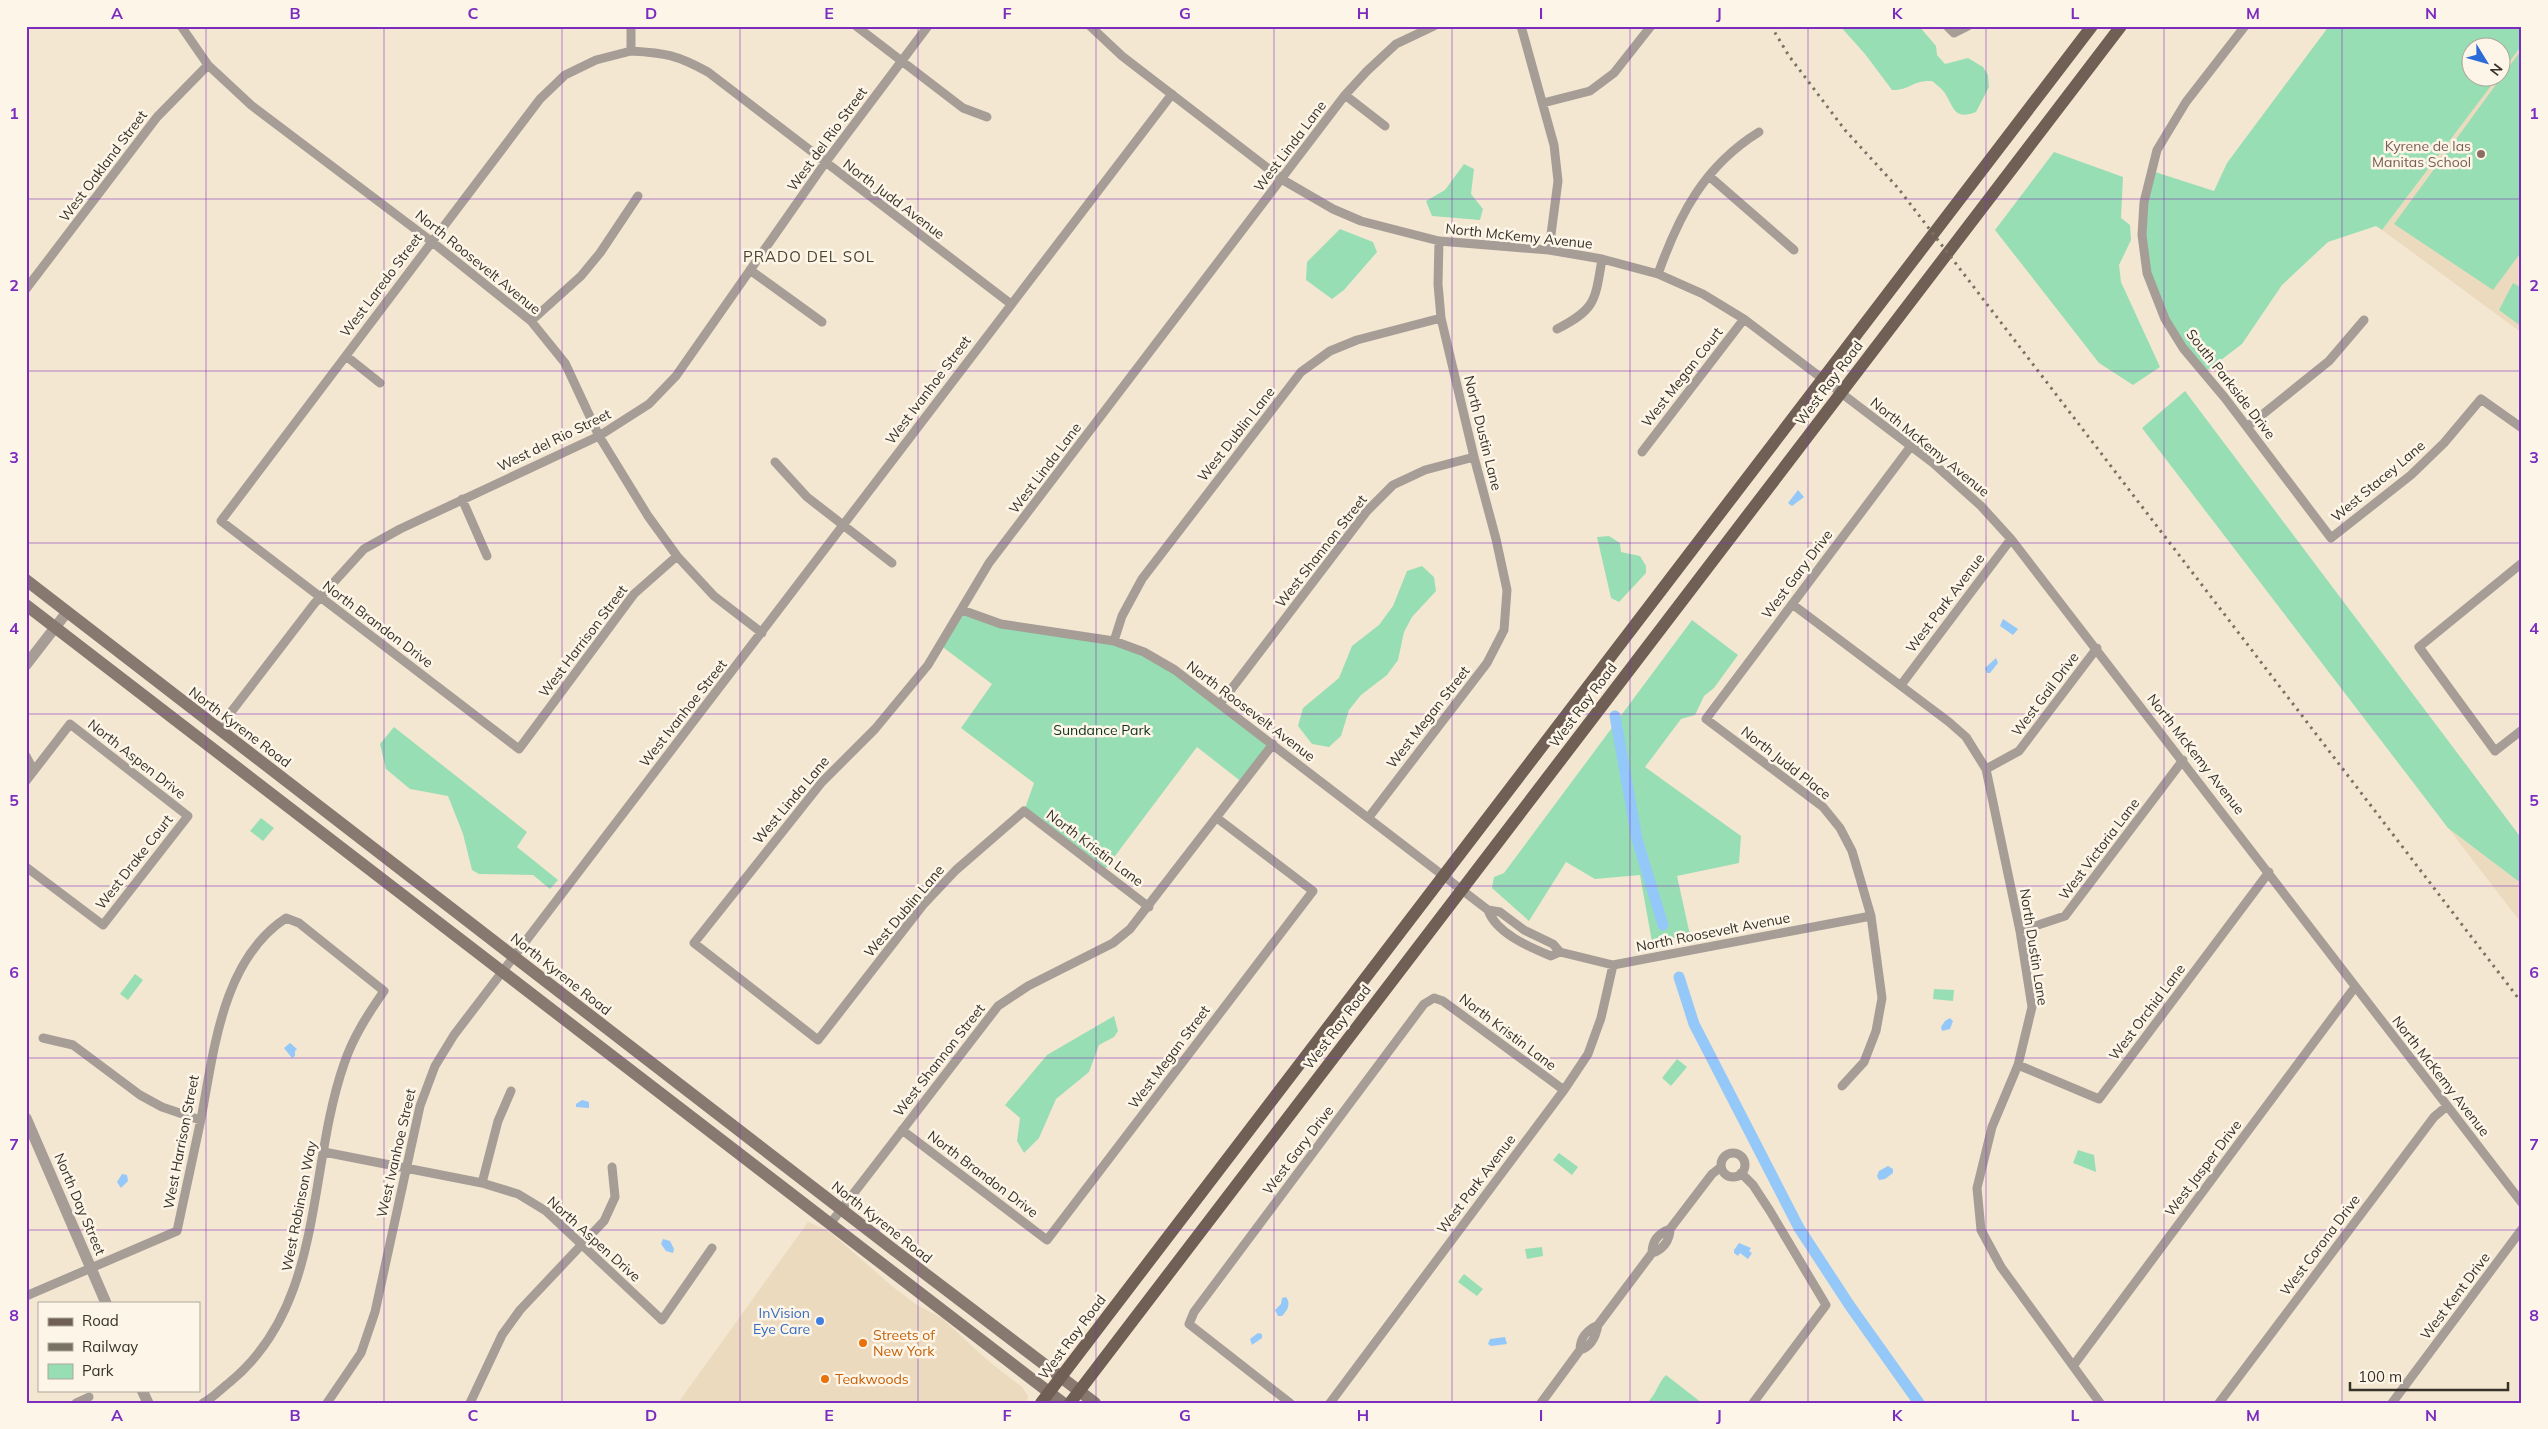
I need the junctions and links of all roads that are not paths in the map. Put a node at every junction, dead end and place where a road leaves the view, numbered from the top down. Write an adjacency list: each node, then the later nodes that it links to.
1 (181, 26): 16 (street, North Roosevelt Avenue)
2 (630, 26): 14 (street)
3 (856, 26): 15 (street)
4 (928, 26): 15 (street, West del Rio Street)
5 (1090, 26): 17 (street, North McKemy Avenue)
6 (1434, 26): 18 (street, West Linda Lane)
7 (1521, 26): 19 (street)
8 (1652, 26): 19 (street)
9 (1968, 26): 13 (street)
10 (2092, 26): 43 (main road, West Ray Road)
11 (2121, 26): 45 (main road, West Ray Road)
12 (2245, 26): 46 (street, South Parkside Drive)
13 (1951, 30)
14 (631, 51): 23 (street, North Judd Avenue); 27 (street, West Laredo Street)
15 (902, 61): 20 (street); 23 (street, West del Rio Street)
16 (208, 64): 27 (street, North Roosevelt Avenue); 34 (street, West Oakland Street)
17 (1172, 94): 25 (street, North McKemy Avenue); 35 (street, West Ivanhoe Street)
18 (1345, 95): 21 (street); 25 (street, West Linda Lane)
19 (1543, 103): 29 (street)
20 (988, 117)
21 (1385, 126)
22 (1759, 132): 24 (street)
23 (825, 163): 32 (street, West del Rio Street); 35 (street, North Judd Avenue)
24 (1709, 176): 30 (street); 33 (street)
25 (1282, 180): 28 (street, North McKemy Avenue); 66 (street, West Linda Lane)
26 (638, 196): 39 (street)
27 (431, 241): 39 (street, North Roosevelt Avenue); 42 (street, West Laredo Street)
28 (1439, 241): 29 (street, North McKemy Avenue); 36 (street, North Dustin Lane)
29 (1549, 250): 31 (street, North McKemy Avenue)
30 (1794, 250)
31 (1602, 259): 33 (street, North McKemy Avenue); 41 (street)
32 (750, 270): 40 (street); 48 (street, West del Rio Street)
33 (1658, 274): 37 (street, North McKemy Avenue)
34 (26, 289)
35 (1011, 304): 55 (street, West Ivanhoe Street)
36 (1441, 318): 51 (street, North Dustin Lane); 71 (street, West Dublin Lane)
37 (1744, 319): 43 (street, North McKemy Avenue); 50 (street, West Megan Court)
38 (2364, 320): 46 (street)
39 (531, 321): 48 (street, North Roosevelt Avenue)
40 (822, 322)
41 (1557, 329)
42 (346, 356): 44 (street); 54 (street, West Laredo Street)
43 (1823, 379): 45 (street, North McKemy Avenue); 92 (main road, West Ray Road)
44 (380, 383)
45 (1841, 393): 49 (street, North McKemy Avenue); 93 (main road, West Ray Road)
46 (2247, 427): 57 (street, South Parkside Drive)
47 (2522, 428): 57 (street, West Stacey Lane)
48 (599, 436): 53 (street, West del Rio Street); 59 (street, North Roosevelt Avenue)
49 (1911, 446): 56 (street, North McKemy Avenue); 64 (street, West Gary Drive)
50 (1642, 452)
51 (1474, 457): 69 (street, North Dustin Lane); 75 (street, West Shannon Street)
52 (775, 462): 55 (street)
53 (462, 500): 58 (street); 63 (street, West del Rio Street)
54 (221, 521): 63 (street, North Brandon Drive)
55 (842, 525): 60 (street); 70 (street, West Ivanhoe Street)
56 (2011, 538): 72 (street, North McKemy Avenue); 74 (street, West Park Avenue)
57 (2331, 538)
58 (487, 556)
59 (677, 556): 70 (street, North Roosevelt Avenue); 80 (street, West Harrison Street)
60 (892, 563)
61 (2522, 563): 78 (street)
62 (26, 580): 67 (main road, North Kyrene Road)
63 (319, 596): 77 (street, West del Rio Street); 80 (street, North Brandon Drive)
64 (1792, 604): 74 (street, North Dustin Lane); 76 (street, West Gary Drive)
65 (26, 605): 68 (main road)
66 (962, 610): 71 (street, North Roosevelt Avenue); 104 (street, West Linda Lane)
67 (67, 612): 68 (street); 77 (main road, North Kyrene Road)
68 (56, 627): 73 (street); 99 (main road)
69 (1504, 630): 89 (street, West Megan Street)
70 (762, 633): 97 (street, West Ivanhoe Street)
71 (1114, 642): 75 (street, North Roosevelt Avenue)
72 (2097, 648): 82 (street, North McKemy Avenue); 84 (street, West Gail Drive)
73 (26, 666)
74 (1901, 685): 84 (street, North Dustin Lane)
75 (1220, 704): 79 (street, North Roosevelt Avenue)
76 (1706, 719): 95 (street, North Judd Place)
77 (218, 729): 97 (main road, North Kyrene Road)
78 (2522, 730)
79 (1273, 744): 88 (street, West Shannon Street); 89 (street, North Roosevelt Avenue)
80 (519, 749)
81 (26, 756): 83 (street)
82 (2183, 760): 91 (street, North McKemy Avenue); 96 (street, West Victoria Lane)
83 (30, 769): 85 (street); 87 (street, North Aspen Drive)
84 (1986, 769): 96 (street, North Dustin Lane)
85 (26, 781)
86 (1024, 811): 94 (street, North Kristin Lane); 104 (street, West Dublin Lane)
87 (188, 816): 90 (street, West Drake Court)
88 (1217, 818): 94 (street, West Shannon Street); 123 (street, West Megan Street)
89 (1369, 818): 92 (street, North Roosevelt Avenue)
90 (26, 867)
91 (2269, 872): 100 (street, North McKemy Avenue); 105 (street, West Orchid Lane)
92 (1443, 874): 93 (street, North Roosevelt Avenue); 130 (main road, West Ray Road)
93 (1462, 889): 98 (street, North Roosevelt Avenue); 131 (main road, West Ray Road)
94 (1148, 907): 112 (street, West Shannon Street)
95 (1871, 916): 98 (street, North Roosevelt Avenue); 106 (street, North Judd Place)
96 (2020, 931): 105 (street, North Dustin Lane)
97 (512, 956): 99 (street, West Ivanhoe Street); 120 (main road, North Kyrene Road)
98 (1613, 965): 107 (street, West Park Avenue)
99 (501, 970): 116 (street, West Ivanhoe Street); 121 (main road)
100 (2355, 987): 109 (street, North McKemy Avenue); 129 (street, West Jasper Drive)
101 (384, 991): 111 (street, West Harrison Street); 113 (street, West Robinson Way)
102 (1434, 998): 107 (street, North Kristin Lane); 143 (street, West Gary Drive)
103 (44, 1038): 111 (street)
104 (818, 1040)
105 (2018, 1065): 129 (street, North Dustin Lane)
106 (1842, 1086)
107 (1564, 1090): 144 (street, West Park Avenue)
108 (511, 1091): 118 (street)
109 (2447, 1106): 119 (street, North McKemy Avenue); 148 (street, West Corona Drive)
110 (26, 1118): 126 (street, North Day Street)
111 (200, 1120): 126 (street, West Harrison Street)
112 (902, 1130): 120 (street, West Shannon Street); 123 (street, North Brandon Drive)
113 (324, 1152): 116 (street, North Aspen Drive); 136 (street, West Robinson Way)
114 (612, 1167): 124 (street)
115 (1721, 1167): 117 (street); 117 (street); 145 (street)
116 (406, 1168): 118 (street, North Aspen Drive); 137 (street, West Ivanhoe Street)
117 (1741, 1173): 146 (street)
118 (482, 1183): 124 (street, North Aspen Drive)
119 (2522, 1203)
120 (842, 1210): 121 (street, West Shannon Street); 130 (main road, North Kyrene Road)
121 (830, 1224): 132 (main road)
122 (2522, 1229): 149 (street, West Kent Drive)
123 (1047, 1240)
124 (583, 1245): 125 (street, North Aspen Drive); 134 (street)
125 (712, 1248)
126 (91, 1268): 127 (street, West Harrison Street); 128 (street, North Day Street)
127 (26, 1296)
128 (106, 1302)
129 (2073, 1366): 147 (street, North Dustin Lane)
130 (1060, 1377): 131 (main road, North Kyrene Road); 132 (main road, West Ray Road)
131 (1079, 1391): 141 (main road, West Ray Road); 142 (main road, North Kyrene Road)
132 (1049, 1392): 139 (main road, West Ray Road); 140 (main road)
133 (89, 1397): 135 (street)
134 (471, 1401): 138 (street)
135 (76, 1403)
136 (203, 1403)
137 (327, 1403)
138 (481, 1403)
139 (1041, 1403)
140 (1063, 1403)
141 (1070, 1403)
142 (1095, 1403)
143 (1290, 1403)
144 (1330, 1403)
145 (1541, 1403)
146 (1753, 1403)
147 (2100, 1403)
148 (2219, 1403)
149 (2392, 1403)

